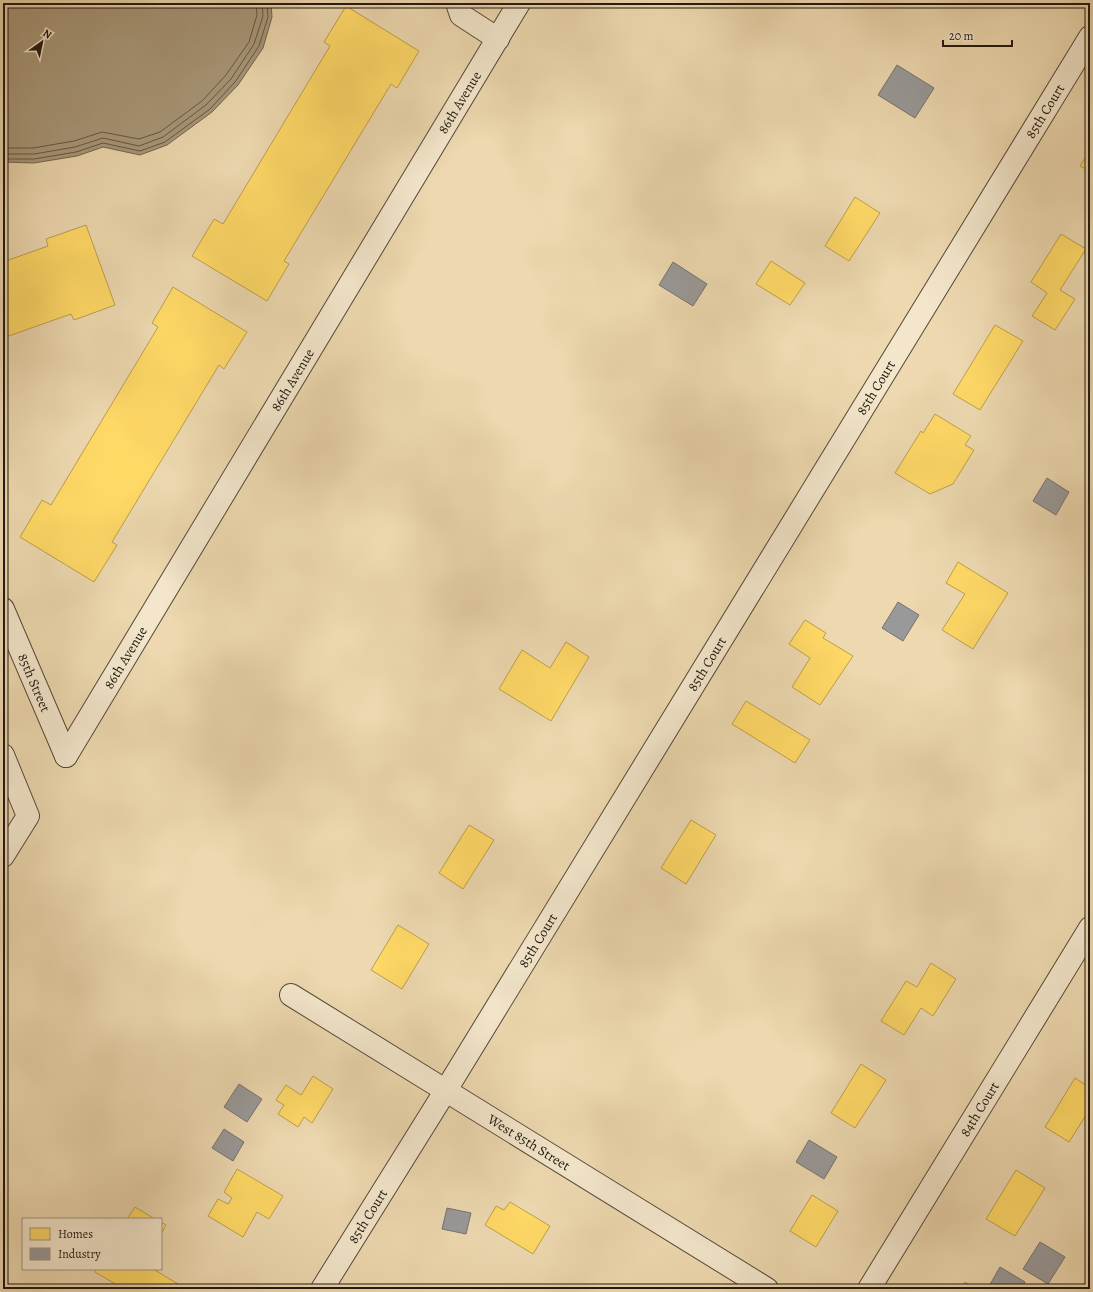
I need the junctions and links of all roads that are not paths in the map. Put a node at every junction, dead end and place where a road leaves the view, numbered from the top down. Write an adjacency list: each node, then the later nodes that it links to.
1 (457, 3): 4 (street)
2 (519, 3): 4 (street, 86th Avenue)
3 (1090, 37): 11 (street, 85th Court)
4 (498, 39): 7 (street, 86th Avenue)
5 (3, 609): 7 (street, 85th Street)
6 (3, 755): 8 (street)
7 (66, 756)
8 (3, 856)
9 (1090, 928): 14 (street, 84th Court)
10 (291, 995): 11 (street, West 85th Street)
11 (446, 1090): 12 (street, 85th Court); 13 (street, West 85th Street)
12 (322, 1289)
13 (767, 1289)
14 (869, 1289)

